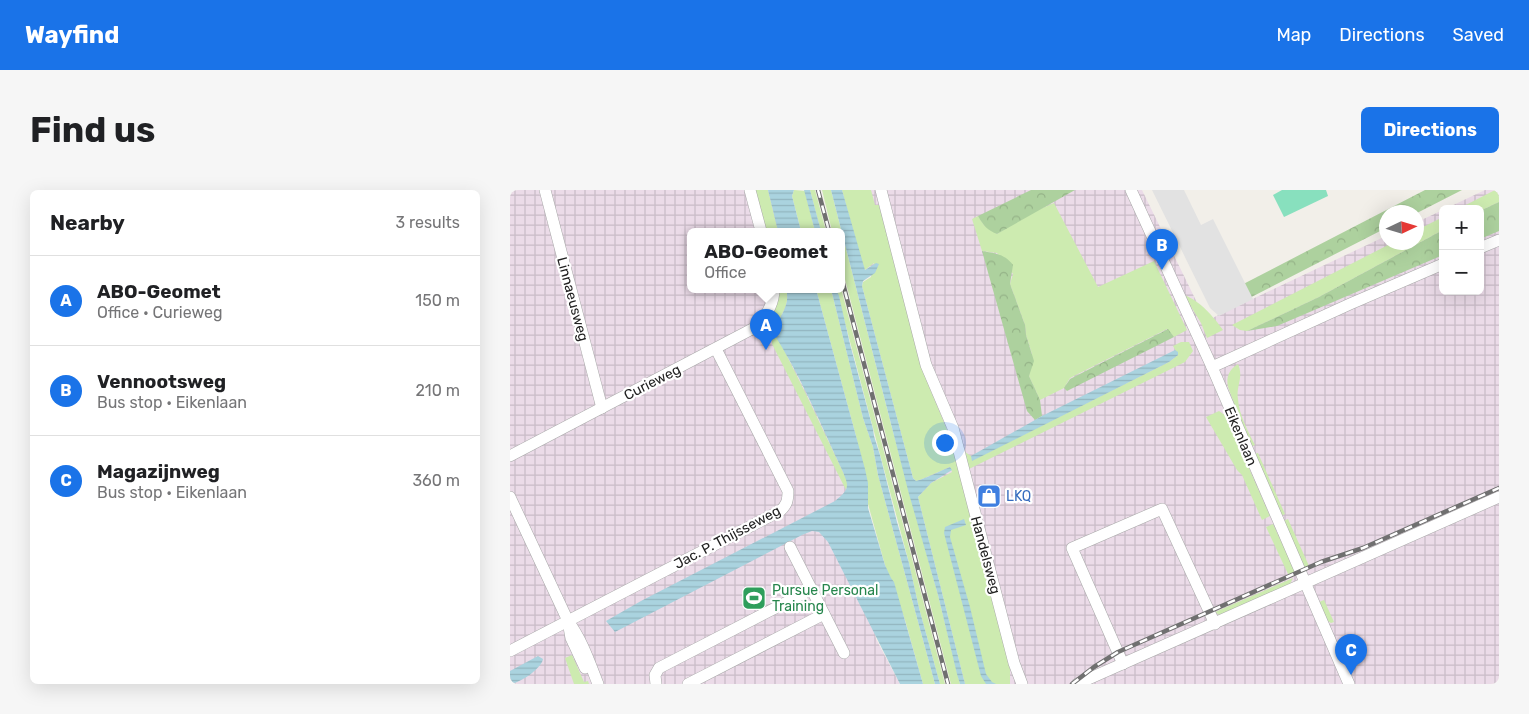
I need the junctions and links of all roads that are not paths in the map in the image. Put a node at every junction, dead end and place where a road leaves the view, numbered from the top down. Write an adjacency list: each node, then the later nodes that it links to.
1 (545, 190): 12 (street, Linnaeusweg)
2 (750, 190): 5 (street)
3 (881, 190): 29 (street, Handelsweg)
4 (1131, 190): 11 (street, Eikenlaan)
5 (760, 228)
6 (1499, 240): 7 (street)
7 (1484, 246)
8 (1439, 266): 11 (street)
9 (773, 293): 10 (street, Curieweg)
10 (716, 349): 12 (street, Curieweg); 20 (street, Jac. P. Thijsseweg)
11 (1212, 367): 17 (street, Eikenlaan)
12 (602, 408): 13 (street, Curieweg)
13 (510, 456)
14 (510, 497): 20 (street)
15 (1499, 497): 17 (street)
16 (790, 547): 18 (street)
17 (1306, 584): 21 (street); 31 (street, Eikenlaan)
18 (812, 589): 19 (street); 27 (street)
19 (824, 614): 23 (street); 28 (street)
20 (568, 621): 22 (street); 25 (street); 26 (street)
21 (1215, 624): 24 (street); 24 (street)
22 (510, 650)
23 (844, 653)
24 (1123, 664): 30 (street)
25 (592, 684)
26 (598, 684)
27 (656, 684)
28 (688, 684)
29 (1022, 684)
30 (1077, 684)
31 (1349, 684)

